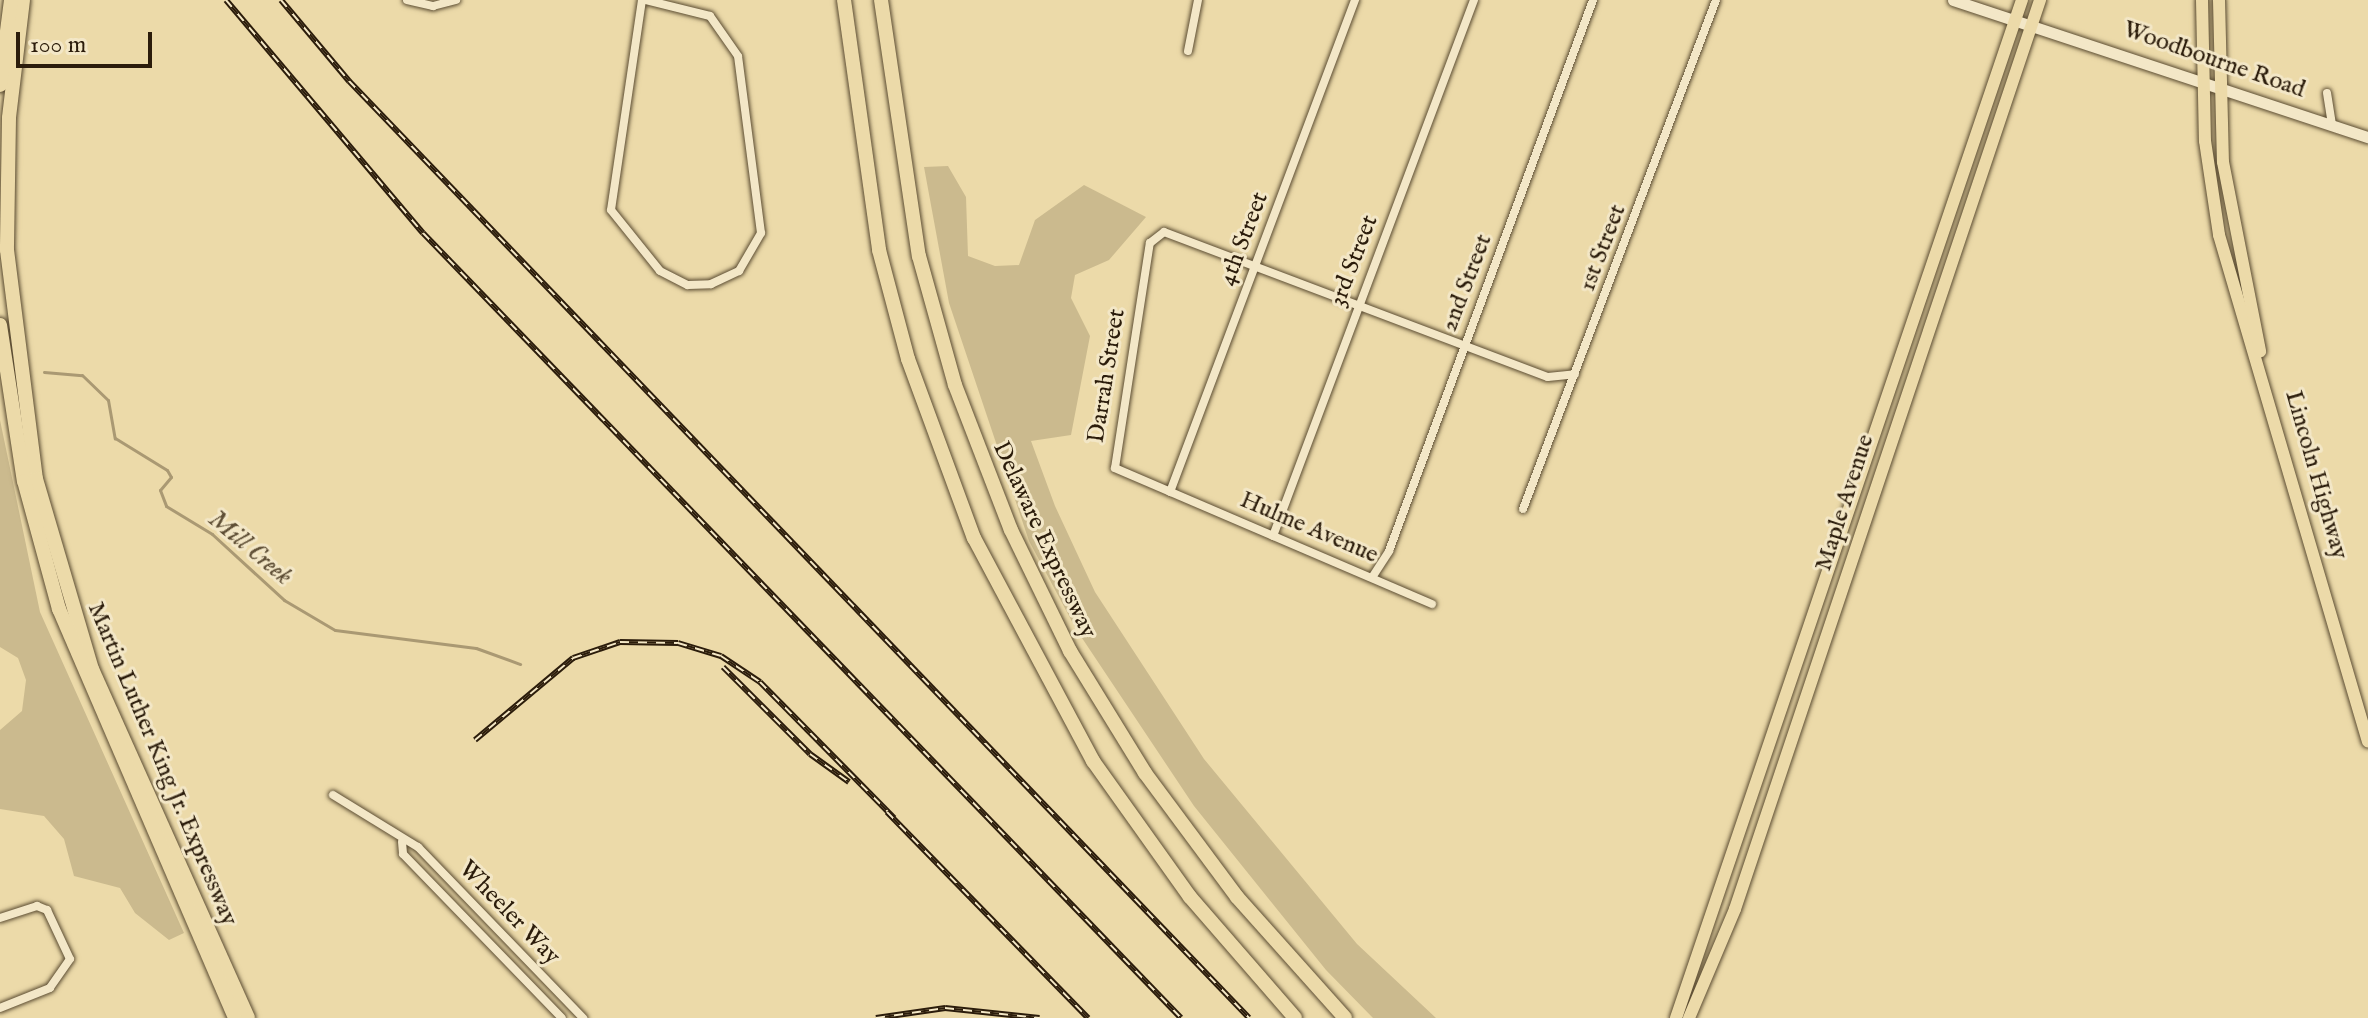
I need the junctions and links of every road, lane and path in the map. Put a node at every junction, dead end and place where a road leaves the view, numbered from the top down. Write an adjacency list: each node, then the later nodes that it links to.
1 (11, 0): 22 (highway)
2 (23, 0): 44 (highway, Martin Luther King Jr. Expressway)
3 (407, 0): 4 (street)
4 (456, 0)
5 (644, 0): 5 (street)
6 (844, 0): 47 (highway)
7 (881, 0): 48 (highway, Delaware Expressway)
8 (1198, 0): 20 (street)
9 (1355, 0): 27 (street, 4th Street)
10 (1474, 0): 28 (street, 3rd Street)
11 (1593, 0): 30 (street, 2nd Street)
12 (1716, 0): 32 (street, 1st Street)
13 (1953, 0): 18 (main road, Woodbourne Road)
14 (2022, 0): 18 (main road, Maple Avenue)
15 (2040, 0): 19 (main road, Maple Avenue)
16 (2202, 0): 21 (main road, Lincoln Highway)
17 (2219, 0): 23 (main road, Lincoln Highway)
18 (2015, 19): 19 (main road, Woodbourne Road); 49 (main road, Maple Avenue)
19 (2033, 23): 21 (main road, Woodbourne Road); 50 (main road, Maple Avenue)
20 (1188, 51)
21 (2203, 78): 23 (main road, Woodbourne Road); 31 (main road, Lincoln Highway)
22 (0, 85)
23 (2220, 85): 25 (main road, Woodbourne Road); 31 (main road, Lincoln Highway)
24 (2327, 93): 25 (street)
25 (2332, 124): 26 (main road, Woodbourne Road)
26 (2368, 137)
27 (1255, 266): 28 (street); 33 (street, 4th Street); 33 (street, Darrah Street)
28 (1359, 305): 30 (street); 35 (street, 3rd Street)
29 (0, 325): 43 (highway, Martin Luther King Jr. Expressway)
30 (1465, 344): 32 (street); 36 (street, 2nd Street)
31 (2260, 358): 38 (main road, Lincoln Highway)
32 (1575, 374): 34 (street, 1st Street)
33 (1170, 492): 35 (street, Hulme Avenue)
34 (1523, 509)
35 (1273, 536): 36 (street, Hulme Avenue)
36 (1373, 576): 37 (street, Hulme Avenue)
37 (1432, 604)
38 (2368, 742)
39 (333, 795): 40 (street, Wheeler Way)
40 (402, 842): 45 (street, Wheeler Way); 46 (street, Wheeler Way)
41 (0, 918): 42 (street)
42 (0, 1008)
43 (235, 1018)
44 (248, 1018)
45 (562, 1018)
46 (583, 1018)
47 (1295, 1018)
48 (1345, 1018)
49 (1676, 1018)
50 (1689, 1018)

